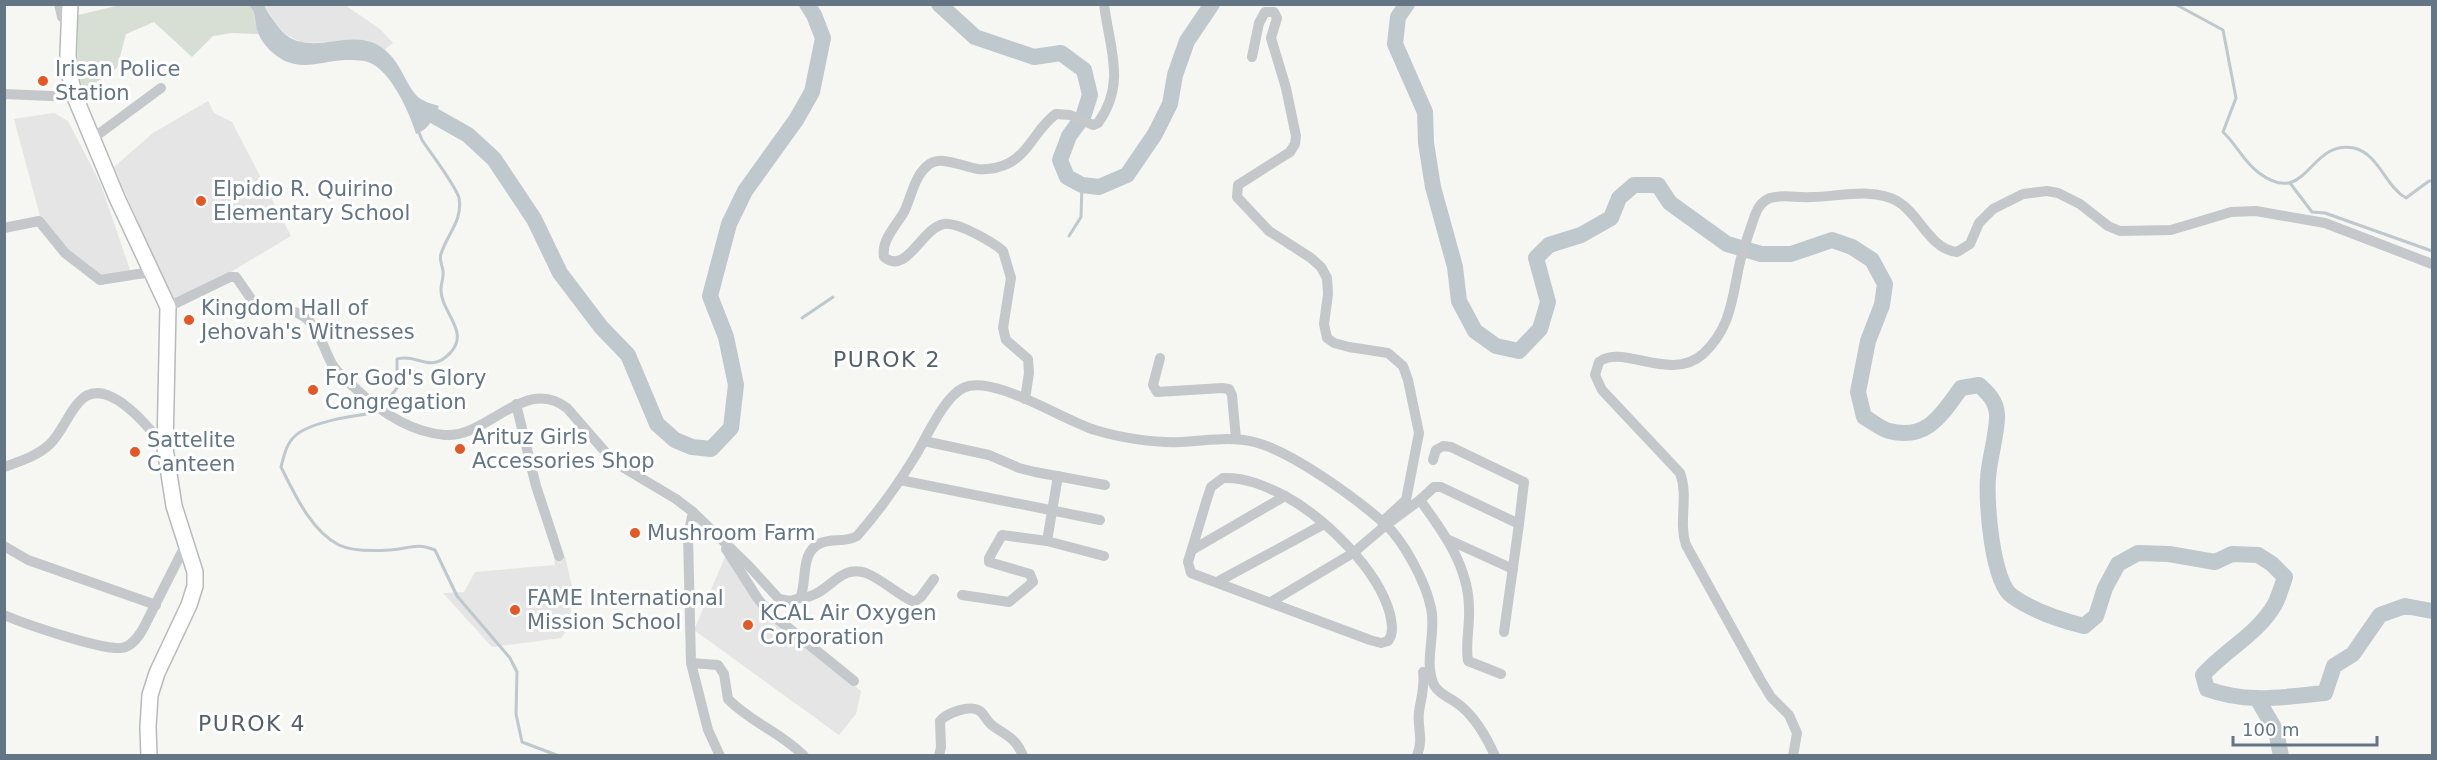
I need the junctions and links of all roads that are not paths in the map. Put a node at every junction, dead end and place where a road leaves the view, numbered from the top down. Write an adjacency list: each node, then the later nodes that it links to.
1 (59, 4): 3 (street)
2 (1104, 4): 14 (street)
3 (70, 11): 7 (highway)
4 (1252, 57): 29 (street)
5 (161, 88): 8 (street)
6 (4, 94): 7 (street)
7 (75, 97): 8 (highway)
8 (92, 139): 11 (highway)
9 (4, 228): 11 (street)
10 (2433, 264): 61 (street)
11 (151, 272): 12 (highway)
12 (168, 307): 15 (street); 18 (highway)
13 (1160, 358): 16 (street)
14 (1025, 399): 16 (street); 17 (street)
15 (516, 404): 27 (street); 39 (street)
16 (1236, 439): 29 (street)
17 (924, 441): 21 (street); 22 (street)
18 (165, 448): 20 (street); 35 (highway)
19 (1433, 460): 31 (street)
20 (4, 467)
21 (1058, 476): 23 (street); 26 (street)
22 (900, 480): 26 (street); 45 (street)
23 (1105, 485)
24 (1285, 496): 30 (street); 37 (street); 37 (street)
25 (1420, 500): 29 (street); 31 (street); 32 (street)
26 (1053, 509): 28 (street); 33 (street)
27 (693, 512): 34 (street); 50 (street)
28 (1101, 520)
29 (1384, 523): 38 (street); 60 (street)
30 (1324, 524): 38 (street); 43 (street)
31 (1519, 524): 41 (street)
32 (1449, 540): 41 (street); 52 (street)
33 (1047, 542): 40 (street); 44 (street)
34 (726, 543): 45 (street); 53 (street)
35 (186, 544): 47 (street); 54 (highway)
36 (4, 546): 47 (street)
37 (1192, 550): 43 (street)
38 (1353, 553): 46 (street); 46 (street)
39 (559, 556)
40 (1104, 556)
41 (1513, 569): 49 (street)
42 (934, 579): 45 (street)
43 (1219, 581): 46 (street)
44 (962, 595)
45 (800, 598)
46 (1271, 602)
47 (156, 605): 48 (street)
48 (4, 615)
49 (1504, 632)
50 (691, 663): 55 (street); 56 (street)
51 (1423, 672): 59 (street)
52 (1500, 674)
53 (854, 681)
54 (149, 756)
55 (720, 756)
56 (804, 756)
57 (939, 756): 58 (street)
58 (1023, 756)
59 (1417, 756)
60 (1495, 756)
61 (1793, 756)

